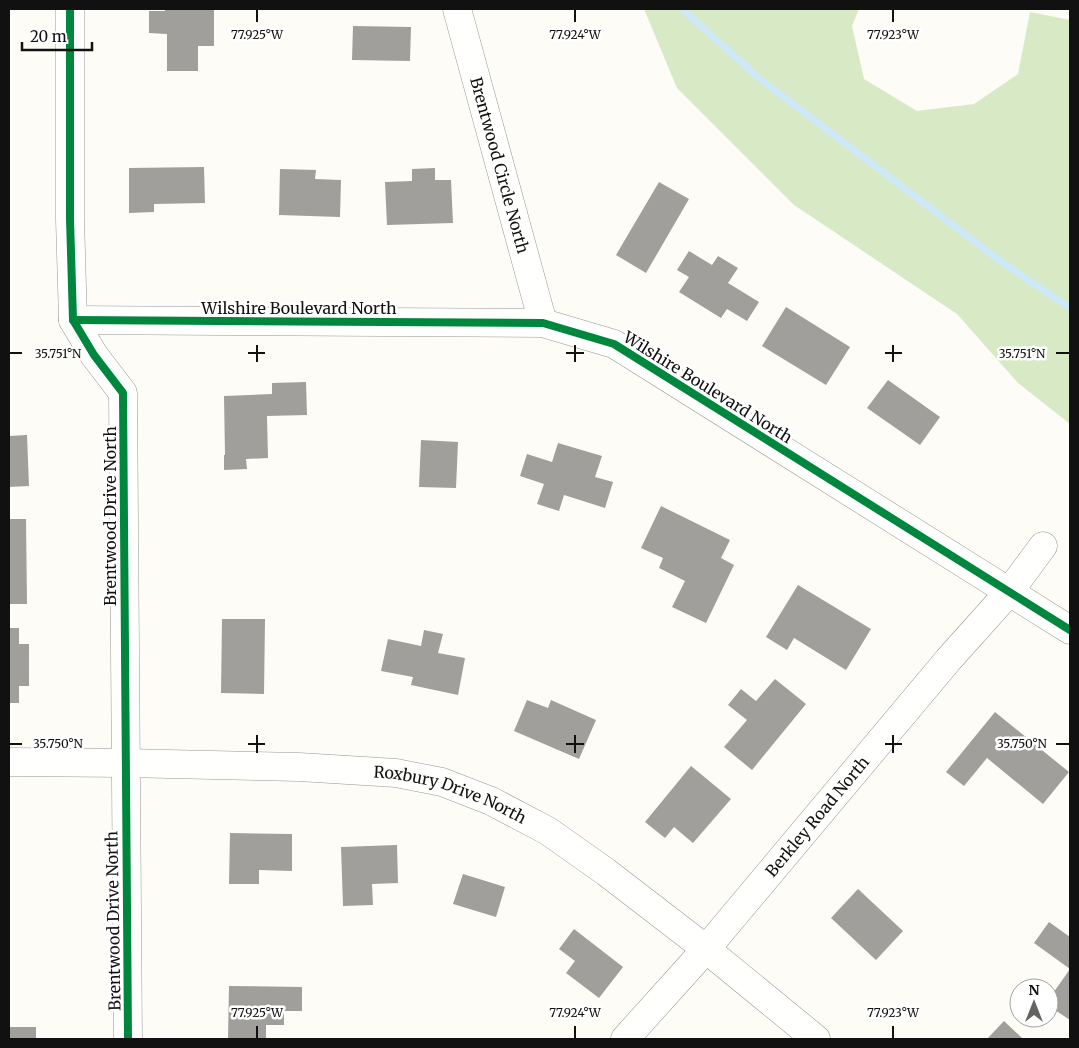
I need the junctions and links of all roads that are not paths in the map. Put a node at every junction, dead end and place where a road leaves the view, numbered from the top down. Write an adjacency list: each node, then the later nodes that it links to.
1 (70, 9): 3 (street, Brentwood Drive North)
2 (457, 9): 4 (street, Brentwood Circle North)
3 (73, 320): 4 (street, Wilshire Boulevard North); 9 (street, Brentwood Drive North)
4 (543, 323): 6 (street, Wilshire Boulevard North)
5 (1043, 546): 6 (street, Berkley Road North)
6 (1008, 592): 7 (street, Wilshire Boulevard North); 10 (street, Berkley Road North)
7 (1070, 630)
8 (9, 762): 9 (street, Roxbury Drive North)
9 (125, 763): 10 (street, Roxbury Drive North); 11 (street, Brentwood Drive North)
10 (706, 949): 12 (street, Berkley Road North); 13 (street, Roxbury Drive North)
11 (128, 1039)
12 (625, 1039)
13 (816, 1039)

